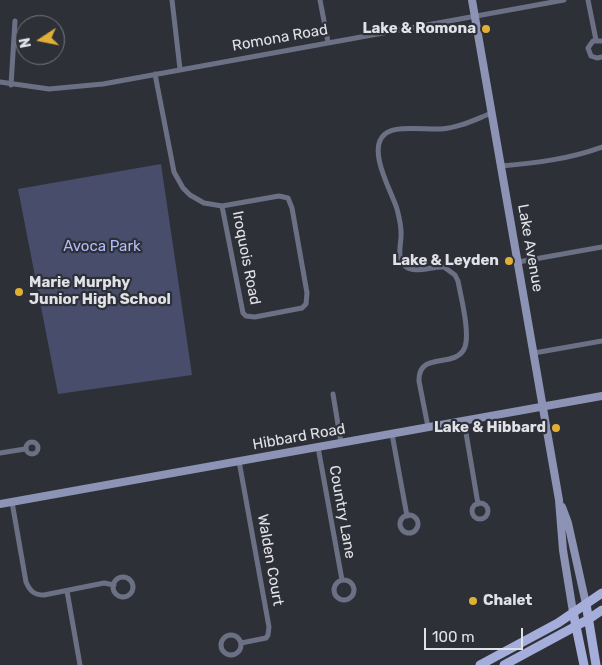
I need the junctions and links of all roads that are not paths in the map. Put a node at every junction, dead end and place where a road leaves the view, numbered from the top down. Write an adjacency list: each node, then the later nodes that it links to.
1 (172, 0): 11 (street)
2 (320, 0): 9 (street)
3 (472, 0): 6 (main road, Lake Avenue)
4 (564, 0): 6 (street, Romona Road)
5 (588, 0): 8 (street)
6 (475, 17): 9 (street, Romona Road); 15 (main road, Lake Avenue)
7 (15, 21): 14 (street)
8 (599, 40): 10 (street)
9 (328, 42): 11 (street, Romona Road)
10 (602, 57)
11 (180, 69): 12 (street, Romona Road)
12 (154, 74): 14 (street, Romona Road); 18 (street, Iroquois Road)
13 (0, 82): 14 (street, Romona Road)
14 (11, 85)
15 (492, 113): 17 (main road, Lake Avenue); 27 (street)
16 (602, 148): 17 (street)
17 (501, 166): 20 (main road, Lake Avenue)
18 (222, 206): 18 (street, Iroquois Road)
19 (602, 247): 20 (street)
20 (518, 262): 22 (main road, Lake Avenue)
21 (602, 341): 22 (street)
22 (534, 353): 25 (main road, Lake Avenue)
23 (333, 394): 29 (street, Country Lane)
24 (602, 396): 25 (main road, Hibbard Road)
25 (544, 407): 26 (main road, Hibbard Road); 34 (main road, Lake Avenue)
26 (464, 421): 27 (main road, Hibbard Road); 37 (street)
27 (428, 427): 28 (main road, Hibbard Road)
28 (392, 434): 29 (main road, Hibbard Road); 38 (street)
29 (341, 443): 30 (main road, Hibbard Road)
30 (318, 447): 33 (main road, Hibbard Road); 39 (street, Country Lane)
31 (25, 449): 32 (street)
32 (0, 453)
33 (239, 461): 35 (main road, Hibbard Road); 48 (street, Walden Court)
34 (559, 500): 43 (main road, Lake Avenue); 45 (main road, Lake Avenue)
35 (12, 502): 36 (main road, Hibbard Road); 41 (street)
36 (0, 504)
37 (478, 504)
38 (407, 516)
39 (342, 580)
40 (114, 585): 41 (street)
41 (67, 591): 49 (street)
42 (602, 593): 43 (main road)
43 (586, 604): 45 (main road); 46 (main road, Lake Avenue)
44 (602, 610): 46 (main road)
45 (574, 612): 47 (main road, Lake Avenue); 50 (main road)
46 (589, 619): 47 (main road); 53 (main road, Lake Avenue)
47 (576, 626): 51 (main road); 52 (main road, Lake Avenue)
48 (241, 643): 48 (street, Walden Court)
49 (80, 665)
50 (480, 665)
51 (504, 665)
52 (584, 665)
53 (596, 665)

